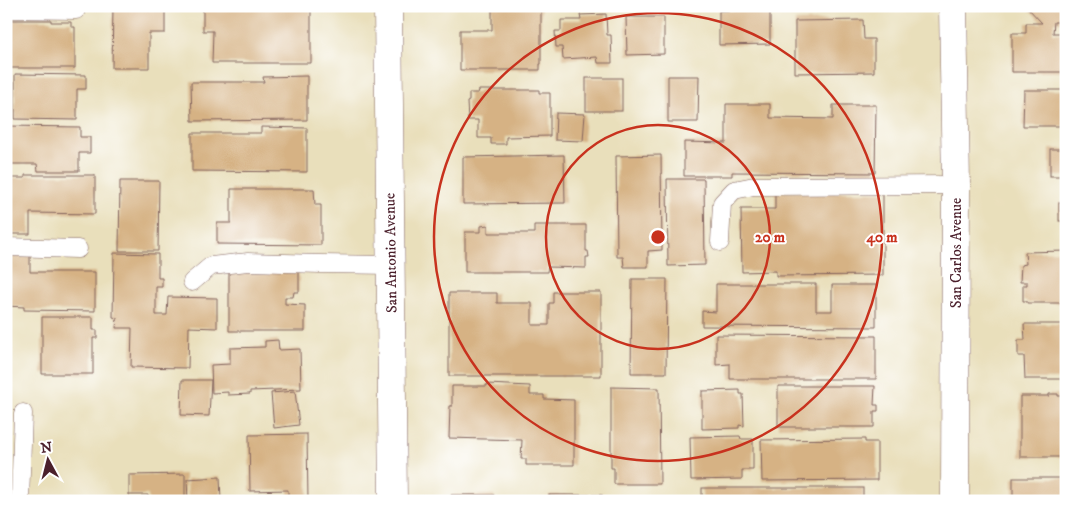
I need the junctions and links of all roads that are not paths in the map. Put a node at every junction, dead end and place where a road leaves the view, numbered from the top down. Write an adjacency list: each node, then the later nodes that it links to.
1 (388, 6): 9 (street, San Antonio Avenue)
2 (953, 6): 5 (street, San Carlos Avenue)
3 (6, 10): 4 (lane)
4 (76, 10)
5 (956, 185): 6 (lane); 14 (street, San Carlos Avenue)
6 (720, 242)
7 (6, 247): 8 (lane)
8 (78, 249)
9 (392, 265): 10 (lane); 13 (street, San Antonio Avenue)
10 (192, 282)
11 (23, 414): 12 (lane)
12 (20, 501)
13 (393, 501)
14 (956, 501)

